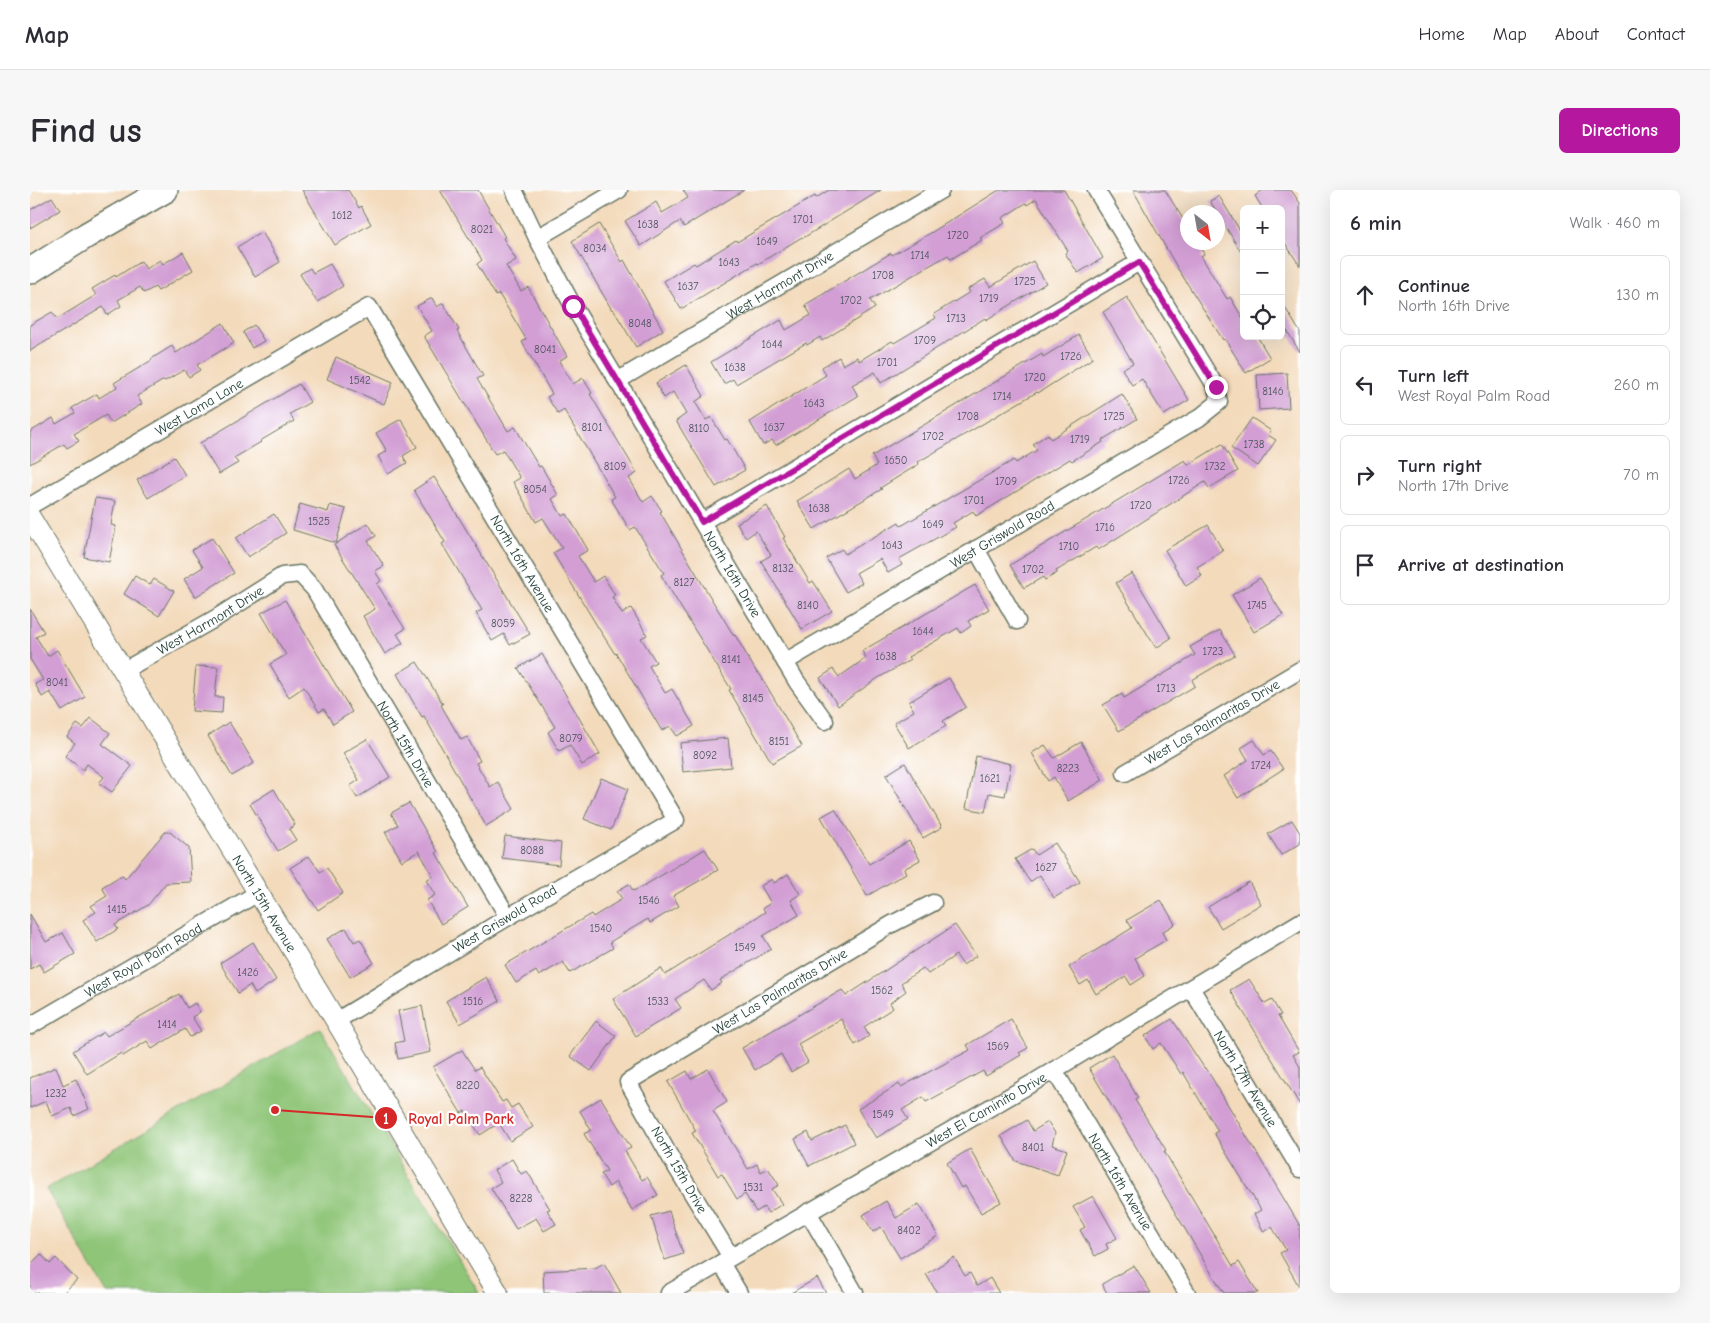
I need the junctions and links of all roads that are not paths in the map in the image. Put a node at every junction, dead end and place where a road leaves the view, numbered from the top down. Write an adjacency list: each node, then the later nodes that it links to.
1 (165, 190): 8 (main road)
2 (514, 190): 6 (street, North 16th Drive)
3 (619, 190): 6 (street)
4 (941, 190): 10 (street, West Harmont Drive)
5 (1096, 190): 7 (street)
6 (537, 238): 10 (street, North 16th Drive)
7 (1139, 262): 13 (street); 14 (street, West Griswold Road)
8 (30, 271)
9 (369, 307): 11 (street, West Loma Lane); 22 (street, North 16th Avenue)
10 (617, 381): 13 (street, North 16th Drive)
11 (30, 506)
12 (30, 517): 19 (street, North 15th Avenue)
13 (702, 522): 17 (street, North 16th Drive)
14 (976, 550): 16 (street); 17 (street, West Griswold Road)
15 (300, 574): 19 (street, West Harmont Drive); 25 (street, North 15th Drive)
16 (1018, 621)
17 (785, 662): 20 (street, North 16th Drive)
18 (1300, 670): 21 (street, West Las Palmaritas Drive)
19 (123, 671): 23 (street, North 15th Avenue)
20 (825, 721)
21 (1125, 773)
22 (676, 820): 25 (street, West Griswold Road)
23 (258, 893): 28 (street, North 15th Avenue); 29 (street, West Royal Palm Road)
24 (933, 903): 31 (street, West Las Palmaritas Drive)
25 (508, 917): 28 (street, West Griswold Road)
26 (1300, 922): 27 (street, West El Caminito Drive)
27 (1191, 988): 30 (street, West El Caminito Drive); 32 (street, North 17th Avenue)
28 (336, 1021): 35 (street, North 15th Avenue)
29 (30, 1026)
30 (1054, 1070): 33 (street, West El Caminito Drive); 39 (street, North 16th Avenue)
31 (628, 1082): 34 (street, North 15th Drive)
32 (1300, 1169)
33 (808, 1212): 34 (street, West El Caminito Drive); 38 (street)
34 (726, 1260): 36 (street, West El Caminito Drive); 37 (street, North 15th Drive)
35 (498, 1293)
36 (669, 1293)
37 (738, 1293)
38 (855, 1293)
39 (1187, 1293)

